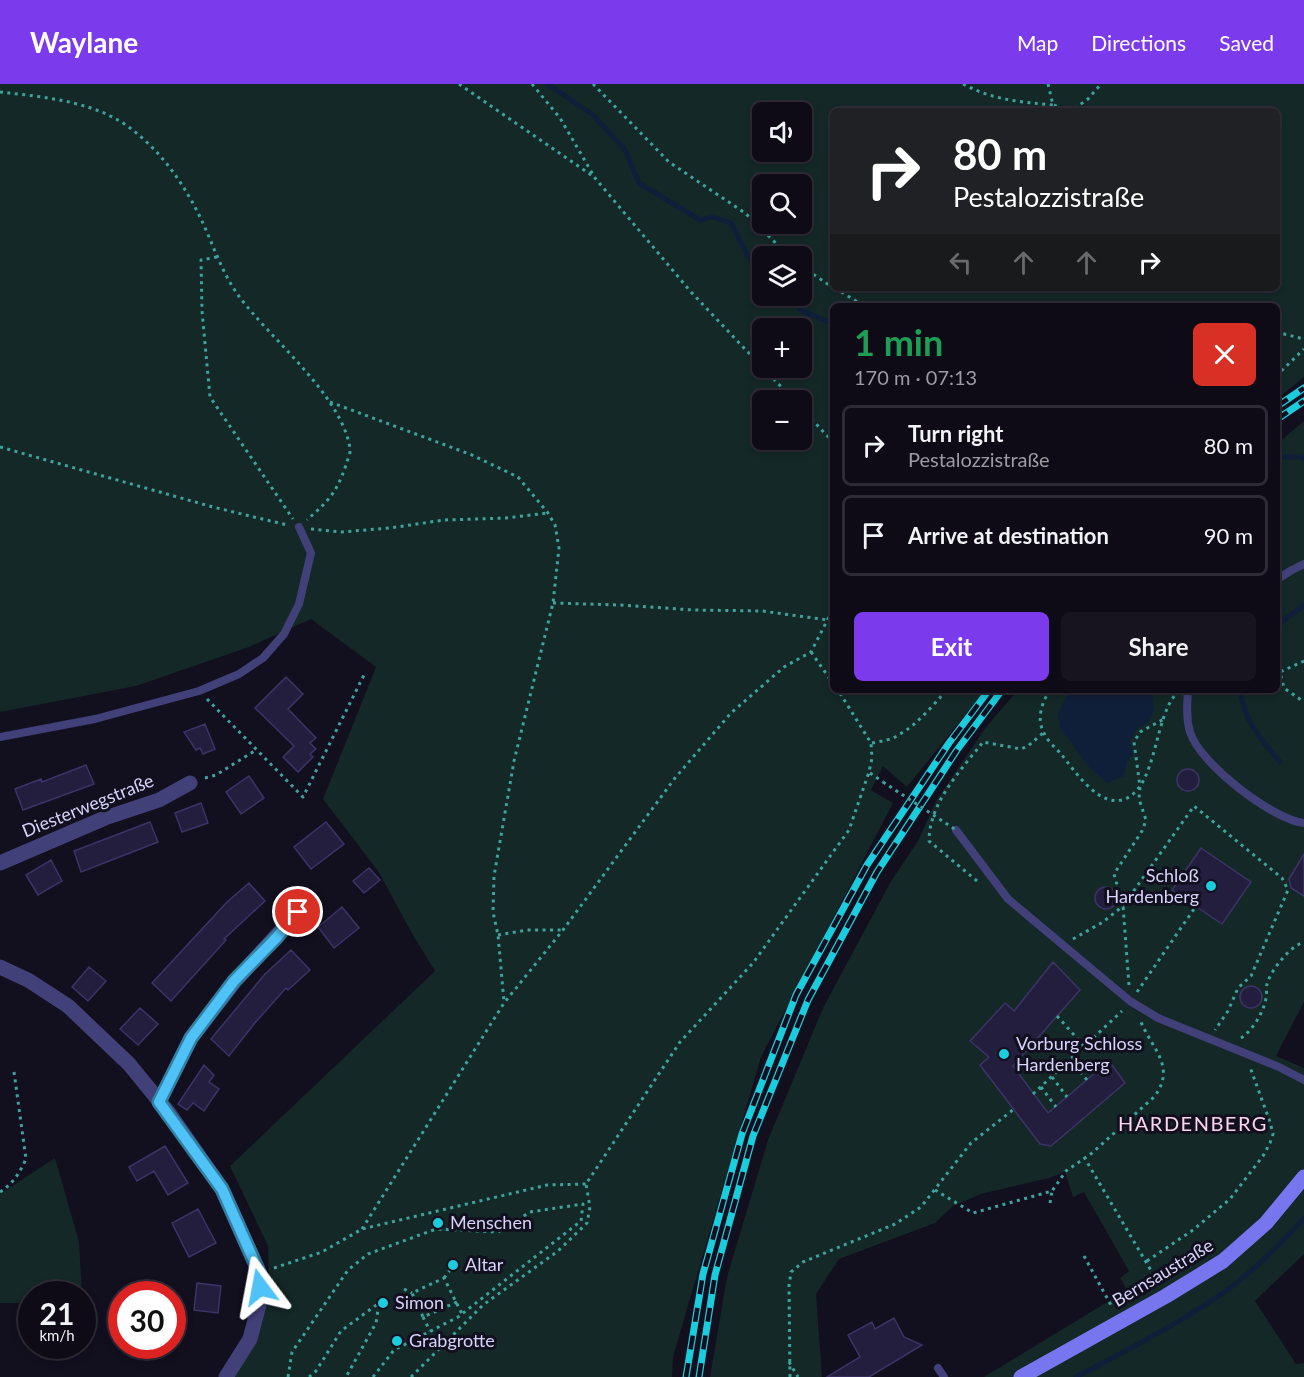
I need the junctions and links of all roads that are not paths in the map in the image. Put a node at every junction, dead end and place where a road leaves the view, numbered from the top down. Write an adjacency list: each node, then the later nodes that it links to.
1 (299, 527): 5 (lane)
2 (1304, 564): 3 (lane)
3 (1280, 578)
4 (1188, 693): 7 (lane)
5 (0, 737)
6 (190, 783): 9 (street, Diesterwegstraße)
7 (1304, 823)
8 (956, 830): 12 (lane)
9 (0, 863)
10 (298, 912): 13 (street)
11 (0, 967): 13 (street)
12 (1304, 1080)
13 (159, 1102): 16 (street)
14 (1304, 1177): 18 (main road, Bernsaustraße)
15 (938, 1368): 17 (lane)
16 (226, 1377)
17 (944, 1377)
18 (1021, 1377)

